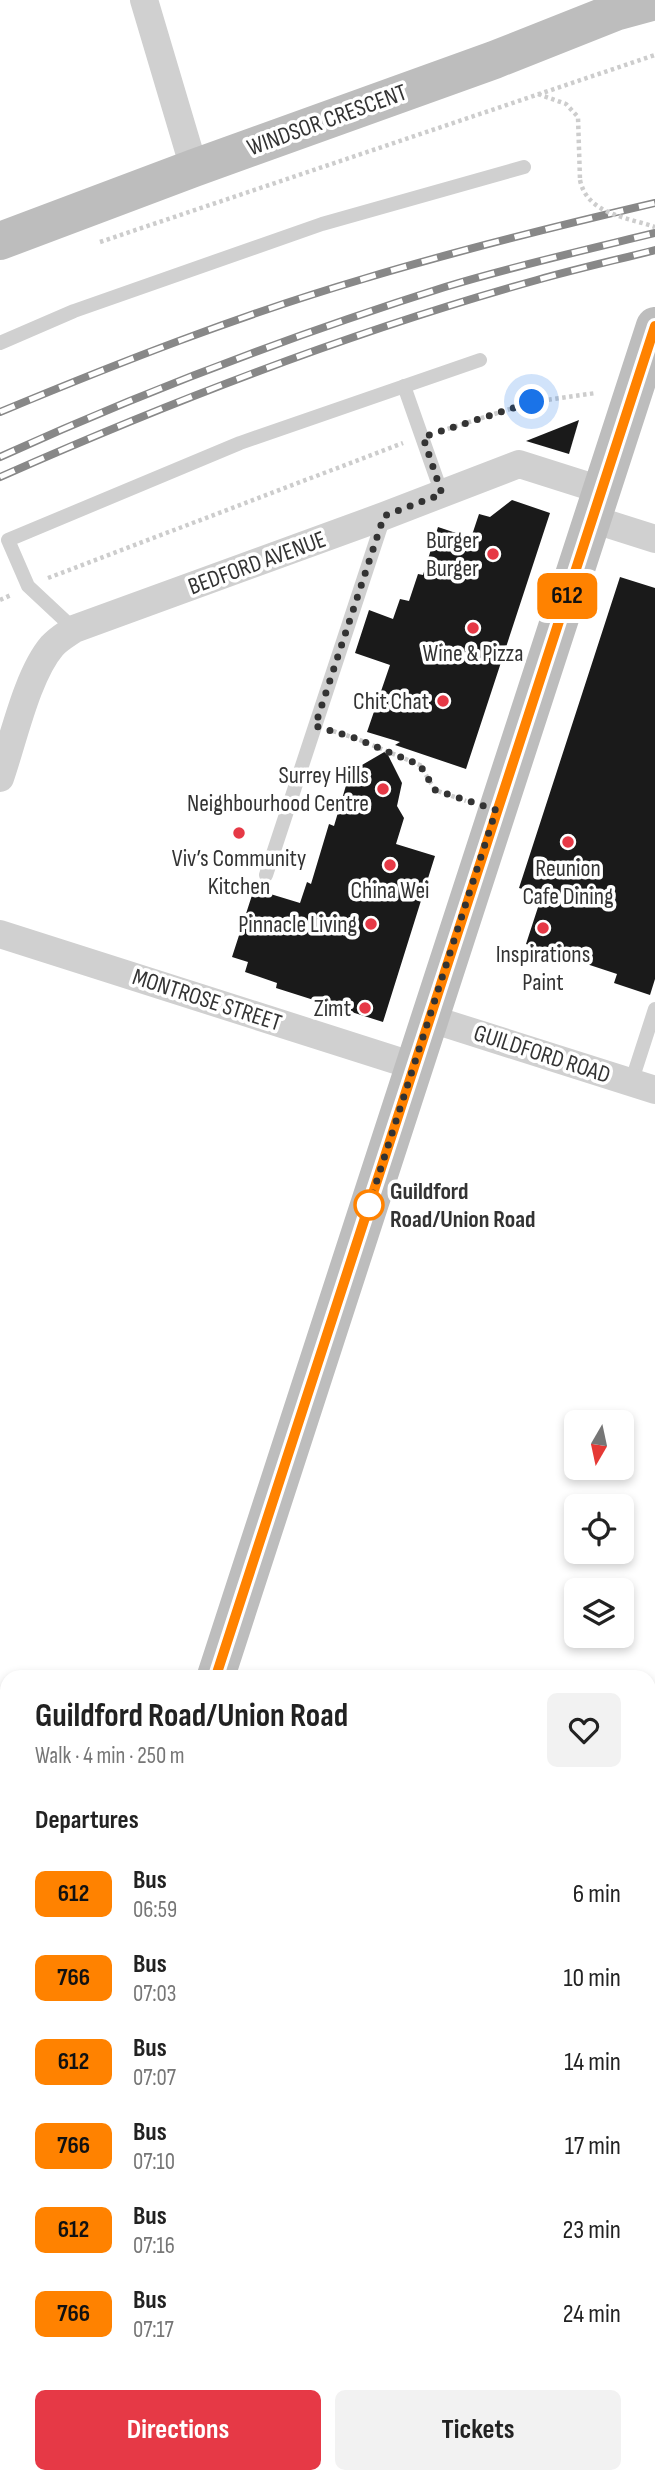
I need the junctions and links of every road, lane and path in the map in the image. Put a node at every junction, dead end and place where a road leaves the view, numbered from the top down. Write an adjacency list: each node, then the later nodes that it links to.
1 (144, 0): 7 (street)
2 (655, 1): 3 (main road, WINDSOR CRESCENT)
3 (612, 6): 7 (main road, WINDSOR CRESCENT)
4 (655, 55): 5 (path)
5 (535, 94): 8 (path, bridge); 10 (path)
6 (524, 167): 12 (lane)
7 (194, 168): 9 (main road, WINDSOR CRESCENT)
8 (655, 226)
9 (0, 241)
10 (91, 245)
11 (655, 326): 18 (main road)
12 (0, 343)
13 (480, 360): 14 (lane)
14 (404, 386): 16 (lane); 21 (lane)
15 (596, 393): 16 (path)
16 (423, 437): 17 (lane); 22 (path)
17 (442, 494): 18 (street, BEDFORD AVENUE); 19 (street, BEDFORD AVENUE)
18 (596, 505): 20 (street, BEDFORD AVENUE); 27 (main road)
19 (384, 516): 24 (street, BEDFORD AVENUE); 25 (lane)
20 (655, 540)
21 (4, 542): 22 (lane)
22 (28, 586): 23 (path); 24 (lane)
23 (0, 600)
24 (74, 629): 26 (street, BEDFORD AVENUE)
25 (315, 726): 27 (path); 28 (lane)
26 (0, 778)
27 (496, 810): 31 (main road)
28 (266, 875)
29 (0, 934): 32 (street, MONTROSE STREET)
30 (655, 1009): 33 (lane)
31 (428, 1018): 32 (main road); 33 (street, GUILDFORD ROAD)
32 (414, 1066): 34 (main road)
33 (643, 1086)
34 (218, 1670)

